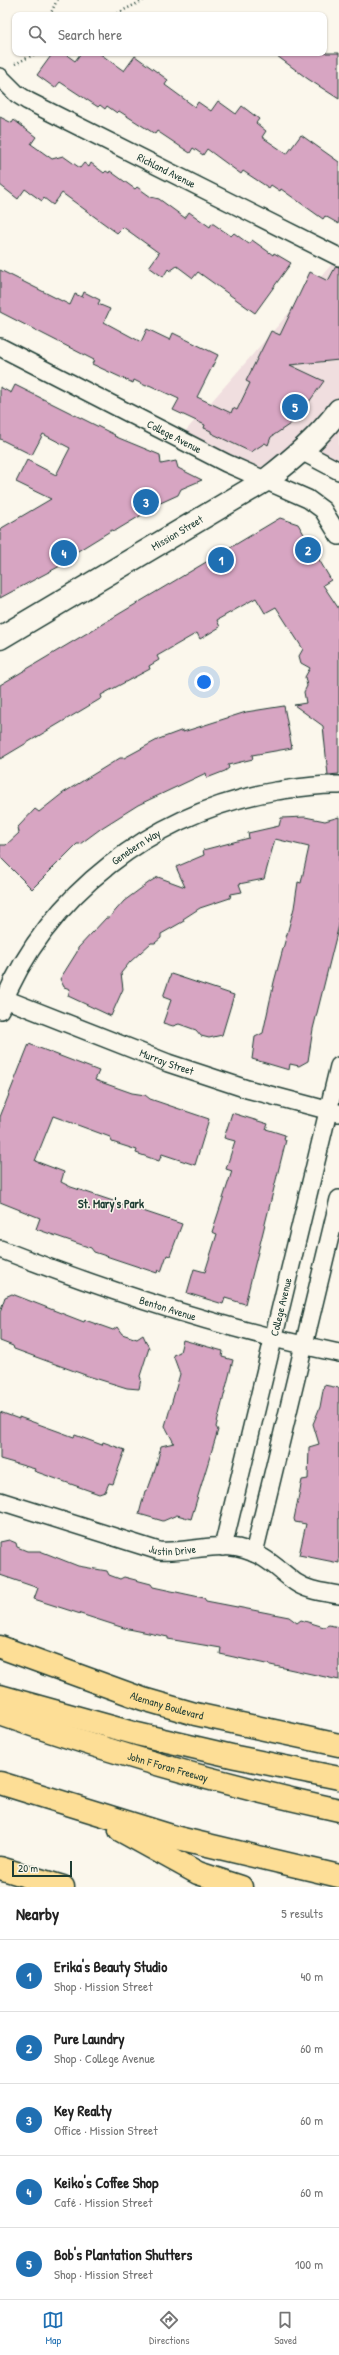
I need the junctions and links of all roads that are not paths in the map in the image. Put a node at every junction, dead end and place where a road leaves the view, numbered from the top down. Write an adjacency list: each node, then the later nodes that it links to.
1 (0, 77): 2 (street, Richland Avenue)
2 (339, 257)
3 (0, 347): 7 (street, College Avenue)
4 (339, 410): 5 (main road, Mission Street)
5 (303, 452): 6 (street); 7 (main road, Mission Street)
6 (339, 471)
7 (266, 480): 8 (street, College Avenue); 9 (main road, Mission Street)
8 (339, 536)
9 (0, 638)
10 (339, 785): 11 (street, Genebern Way)
11 (1, 1002): 13 (street, Murray Street)
12 (339, 1066): 13 (street, College Avenue)
13 (334, 1112): 16 (street, College Avenue)
14 (339, 1198): 17 (street)
15 (0, 1249): 16 (street, Benton Avenue)
16 (273, 1338): 17 (street, Benton Avenue); 20 (street, College Avenue)
17 (303, 1346): 18 (street, Benton Avenue); 21 (street)
18 (339, 1353)
19 (0, 1501): 20 (street, Justin Drive)
20 (223, 1547): 21 (street, Justin Drive)
21 (254, 1553): 22 (street, Justin Drive)
22 (339, 1595)
23 (0, 1641): 25 (main road)
24 (0, 1647): 25 (main road, Alemany Boulevard)
25 (80, 1677): 28 (main road, Alemany Boulevard)
26 (0, 1696): 29 (main road)
27 (0, 1714): 32 (main road, John F Foran Freeway)
28 (339, 1745)
29 (339, 1778)
30 (0, 1783): 31 (main road)
31 (84, 1810): 34 (main road); 36 (main road)
32 (339, 1810)
33 (0, 1868): 35 (main road)
34 (339, 1876)
35 (63, 1887)
36 (241, 1887)

